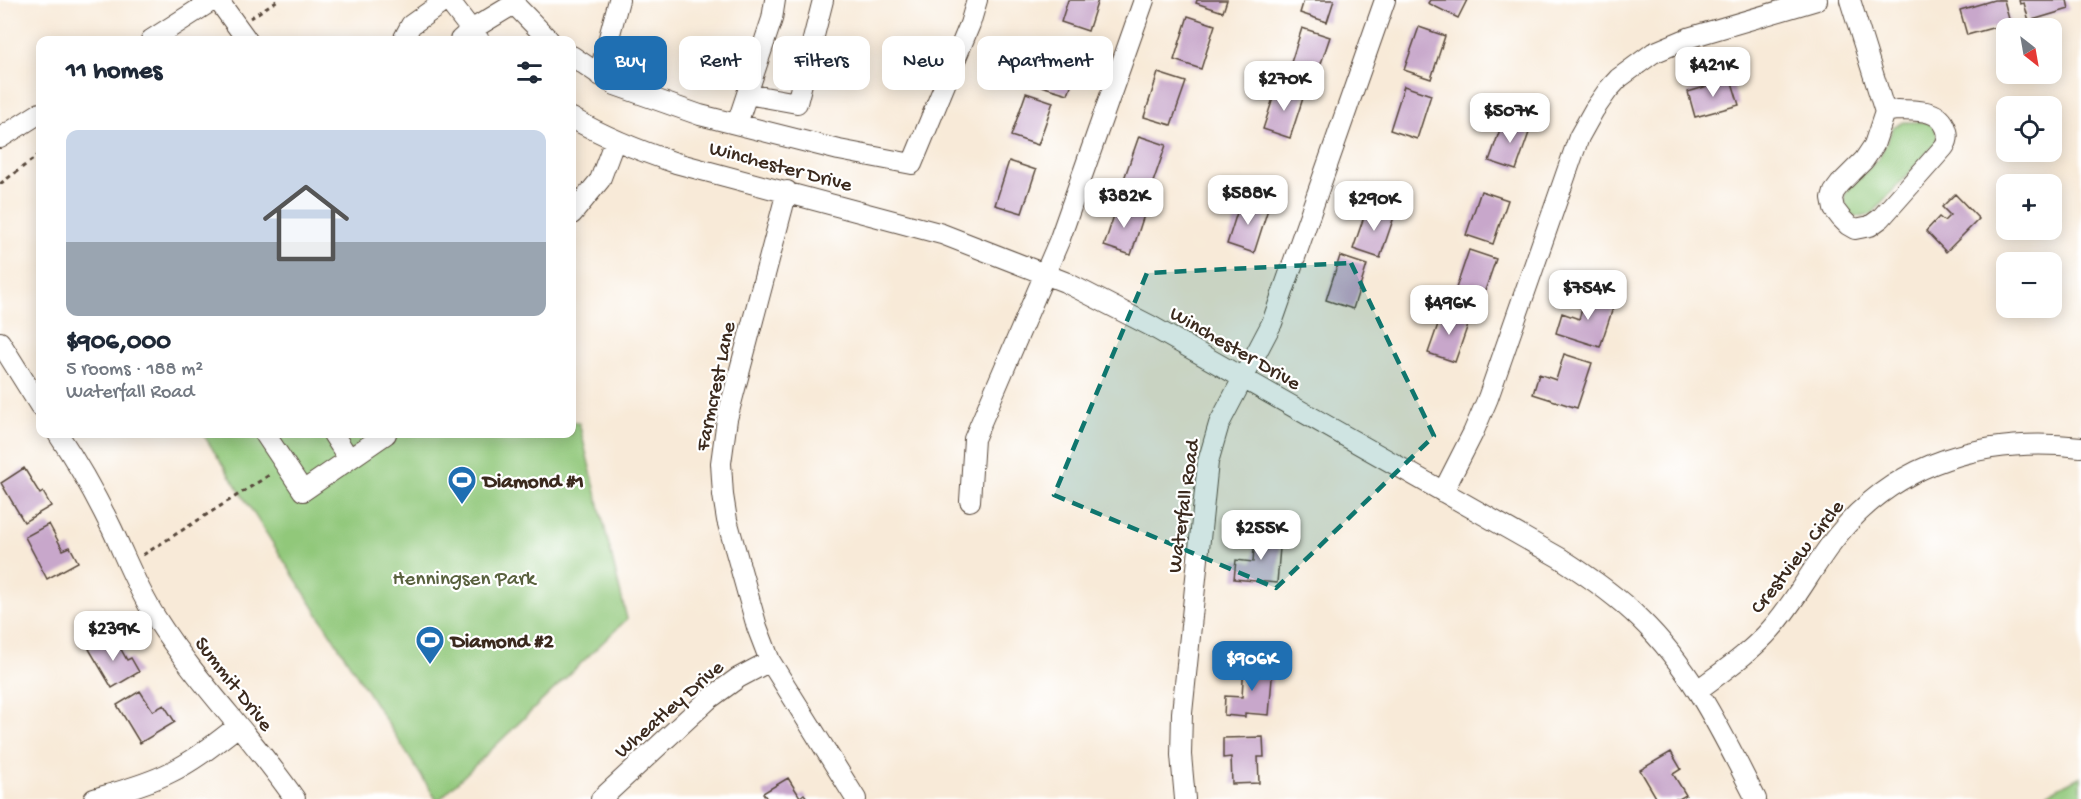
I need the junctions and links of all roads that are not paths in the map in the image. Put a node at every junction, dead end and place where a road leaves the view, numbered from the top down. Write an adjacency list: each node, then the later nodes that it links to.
1 (213, 0): 13 (street)
2 (218, 0): 14 (street)
3 (447, 0): 15 (street); 16 (street)
4 (620, 0): 19 (street)
5 (775, 0): 23 (street)
6 (823, 0): 23 (street)
7 (977, 0): 27 (street)
8 (1144, 0): 32 (street)
9 (1385, 0): 34 (street, Waterfall Road)
10 (1817, 0): 42 (street)
11 (1850, 0): 24 (street)
12 (514, 2): 17 (street); 18 (street)
13 (157, 36)
14 (245, 36)
15 (405, 36)
16 (469, 36)
17 (471, 36)
18 (545, 36)
19 (610, 36)
20 (576, 59): 21 (street)
21 (594, 71)
22 (629, 90): 27 (street)
23 (747, 94): 27 (street)
24 (1885, 112): 24 (street)
25 (36, 120): 28 (street)
26 (576, 120): 29 (street, Winchester Drive)
27 (737, 124)
28 (0, 138)
29 (615, 140): 30 (street, Winchester Drive); 31 (street)
30 (787, 191): 32 (street, Winchester Drive); 44 (street, Farmcrest Lane)
31 (576, 209)
32 (1045, 274): 34 (street, Winchester Drive); 43 (street)
33 (2, 350): 35 (street)
34 (1243, 379): 42 (street, Winchester Drive); 51 (street, Waterfall Road)
35 (36, 400)
36 (60, 438): 46 (street, Summit Drive)
37 (268, 438): 41 (street)
38 (336, 438): 41 (street)
39 (380, 438): 41 (street)
40 (2081, 447): 45 (street, Crestview Circle)
41 (350, 459)
42 (1443, 492): 45 (street, Winchester Drive)
43 (970, 501)
44 (770, 661): 49 (street, Wheatley Drive); 50 (street, Farmcrest Lane)
45 (1698, 690): 52 (street, Winchester Drive)
46 (238, 726): 47 (street); 48 (street, Summit Drive)
47 (94, 799)
48 (295, 799)
49 (601, 799)
50 (856, 799)
51 (1185, 799)
52 (1756, 799)

